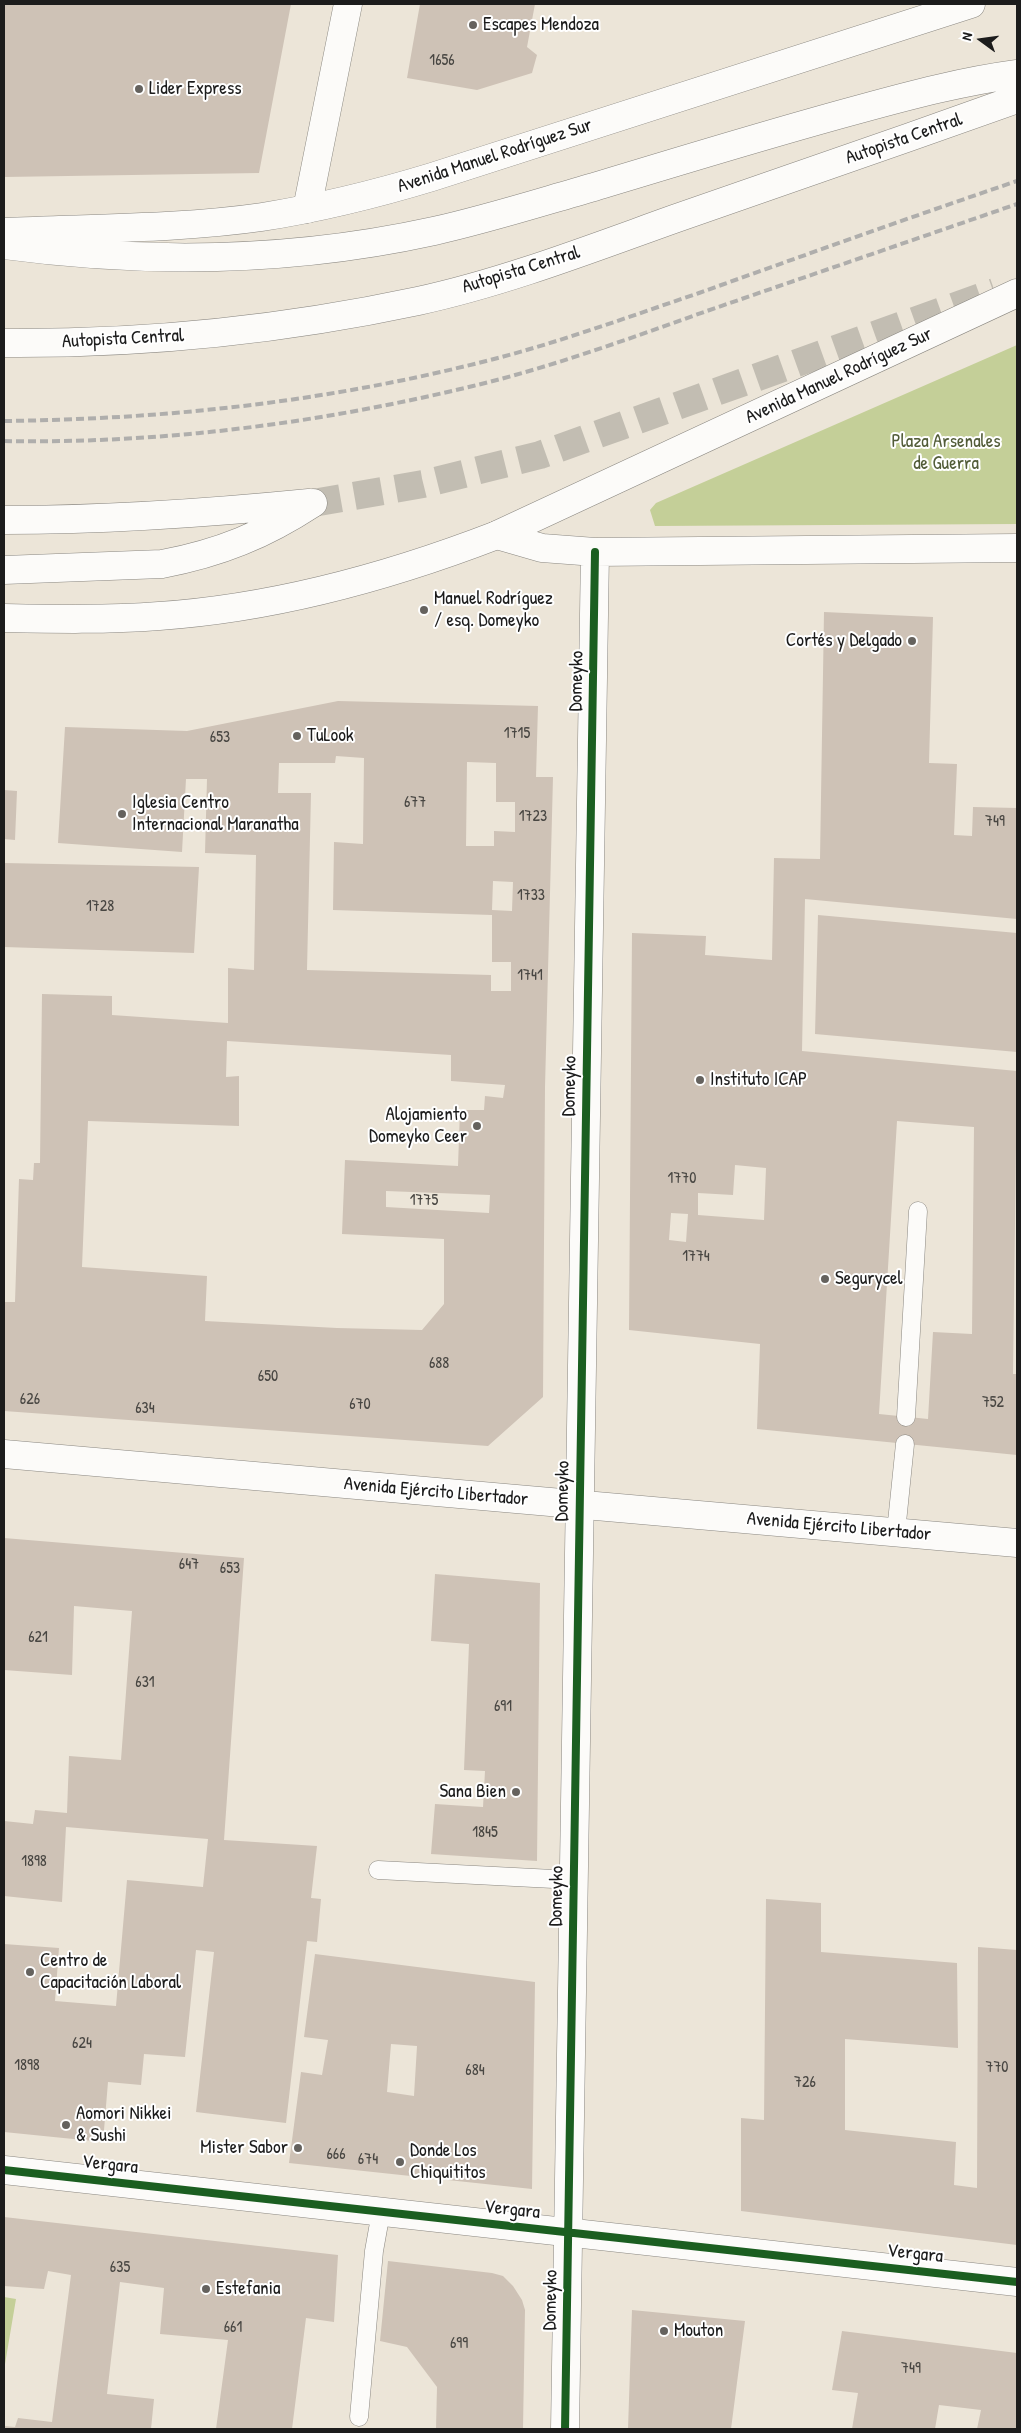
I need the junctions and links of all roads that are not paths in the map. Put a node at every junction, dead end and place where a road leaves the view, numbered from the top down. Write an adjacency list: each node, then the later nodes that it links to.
1 (348, 4): 5 (main road)
2 (971, 4): 5 (main road, Avenida Manuel Rodríguez Sur)
3 (1017, 74): 7 (main road)
4 (1017, 99): 9 (main road, Autopista Central)
5 (308, 209): 6 (main road, Avenida Manuel Rodríguez Sur)
6 (4, 232)
7 (4, 245)
8 (1017, 293): 11 (main road, Avenida Manuel Rodríguez Sur)
9 (4, 343)
10 (4, 520): 14 (main road)
11 (497, 535): 13 (main road); 15 (main road, Avenida Manuel Rodríguez Sur)
12 (1017, 548): 13 (main road)
13 (595, 552): 20 (main road, Domeyko)
14 (4, 570)
15 (4, 618)
16 (918, 1211): 17 (lane)
17 (906, 1416)
18 (905, 1444): 21 (lane)
19 (4, 1454): 20 (main road, Avenida Ejército Libertador)
20 (579, 1504): 21 (main road, Avenida Ejército Libertador); 24 (main road, Domeyko)
21 (896, 1532): 22 (main road, Avenida Ejército Libertador)
22 (1017, 1542)
23 (378, 1870): 24 (lane)
24 (573, 1880): 27 (main road, Domeyko)
25 (4, 2170): 26 (main road, Vergara)
26 (381, 2212): 27 (main road, Vergara); 29 (lane)
27 (567, 2232): 28 (main road, Vergara); 30 (main road, Domeyko)
28 (1017, 2282)
29 (359, 2417)
30 (565, 2429)

